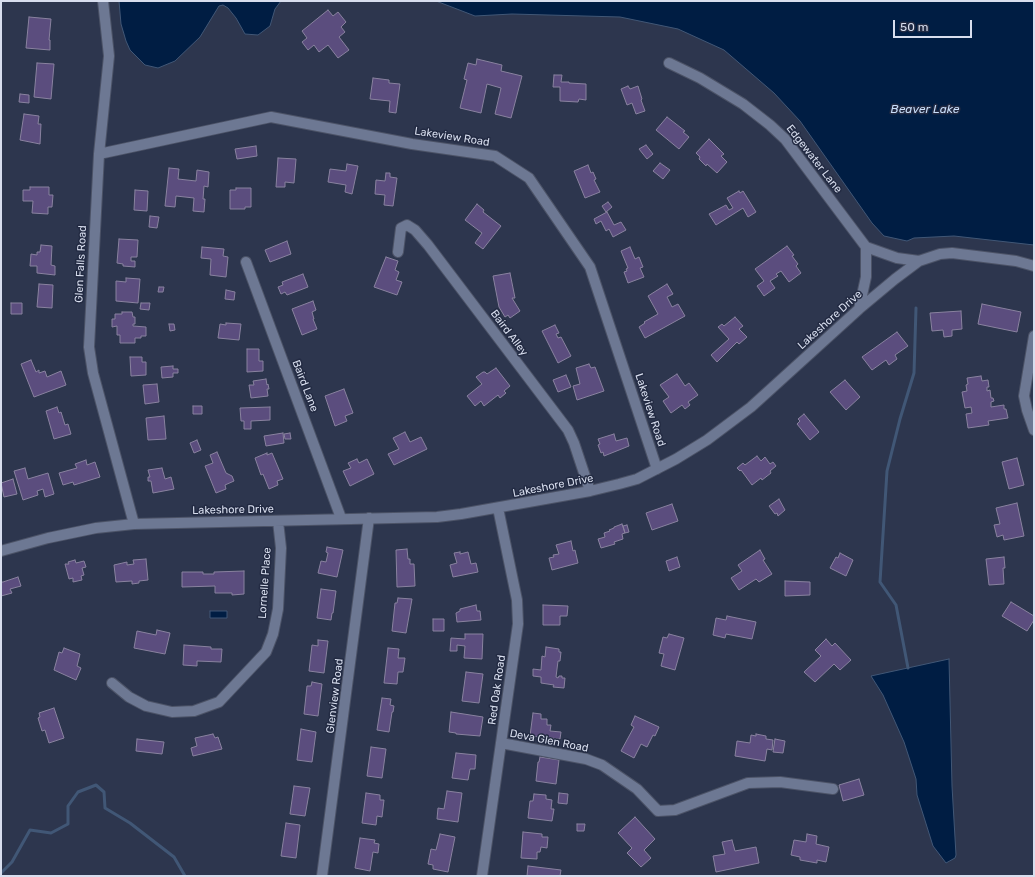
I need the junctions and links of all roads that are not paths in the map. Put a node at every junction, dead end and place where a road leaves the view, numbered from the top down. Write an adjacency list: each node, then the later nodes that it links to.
1 (103, 1): 3 (street, Glen Falls Road)
2 (669, 63): 4 (street, Edgewater Lane)
3 (99, 154): 12 (street, Lakeview Road); 18 (street, Glen Falls Road)
4 (866, 247): 6 (street); 9 (street)
5 (398, 252): 13 (street, Baird Alley)
6 (919, 261): 8 (street, Lakeshore Drive); 9 (street, Lakeshore Drive)
7 (246, 262): 15 (street, Baird Lane)
8 (1034, 266)
9 (859, 309): 12 (street, Lakeshore Drive)
10 (1034, 336): 11 (street)
11 (1034, 430)
12 (657, 469): 13 (street, Lakeshore Drive)
13 (590, 491): 14 (street, Lakeshore Drive)
14 (498, 508): 16 (street, Lakeshore Drive); 21 (street, Red Oak Road)
15 (341, 518): 16 (street, Lakeshore Drive); 17 (street, Lakeshore Drive)
16 (369, 518): 23 (street, Glenview Road)
17 (278, 521): 18 (street, Lakeshore Drive); 20 (street, Lornelle Place)
18 (134, 524): 19 (street, Lakeshore Drive)
19 (1, 551)
20 (112, 682)
21 (501, 743): 22 (street, Deva Glen Road); 24 (street, Red Oak Road)
22 (833, 789)
23 (322, 876)
24 (482, 876)

